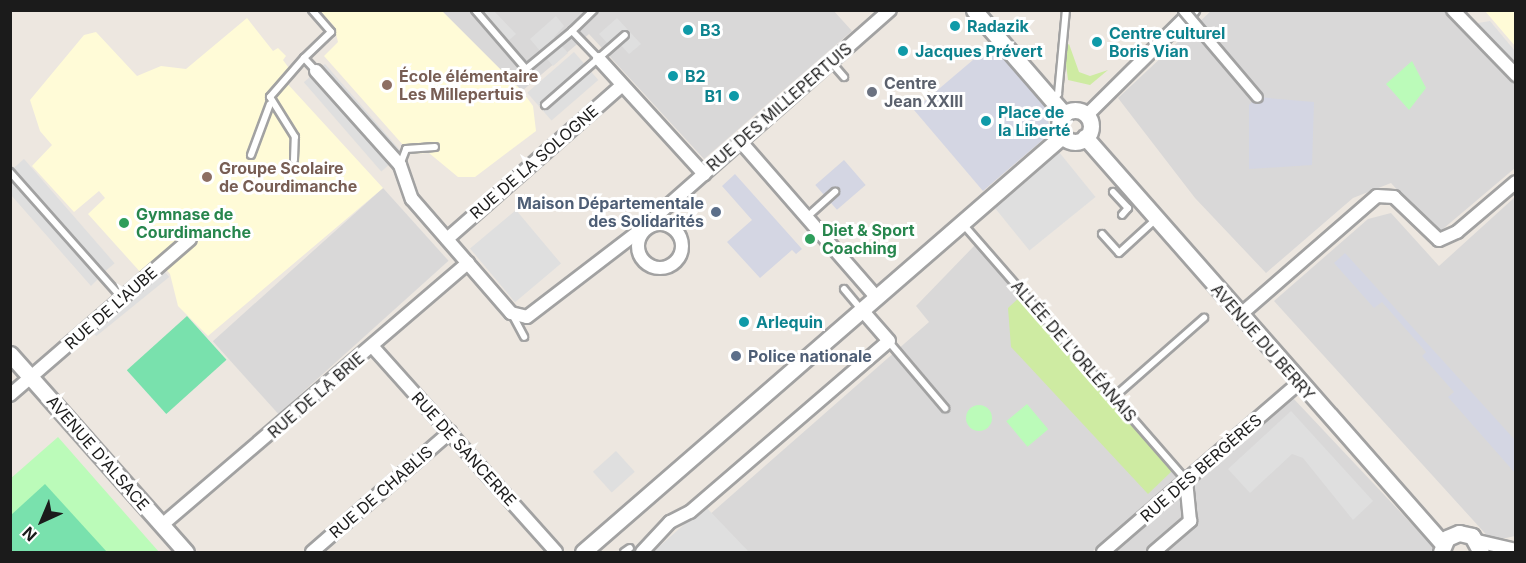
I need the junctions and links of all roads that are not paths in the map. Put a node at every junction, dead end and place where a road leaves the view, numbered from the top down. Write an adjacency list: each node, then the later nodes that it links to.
1 (312, 10): 12 (lane)
2 (475, 10): 10 (lane)
3 (594, 10): 10 (lane)
4 (890, 10): 14 (street, RUE DES MILLEPERTUIS)
5 (975, 10): 20 (street)
6 (1066, 10): 20 (lane)
7 (1183, 10): 19 (street, bridge)
8 (1193, 10): 24 (street)
9 (1453, 10): 16 (street)
10 (572, 31): 13 (lane)
11 (626, 35): 13 (lane)
12 (304, 57): 15 (lane); 21 (lane)
13 (598, 59): 18 (street, RUE DES MILLEPERTUIS); 22 (lane)
14 (831, 62): 17 (lane); 27 (street, RUE DES MILLEPERTUIS)
15 (316, 71): 31 (street)
16 (1515, 75)
17 (844, 77)
18 (622, 85): 33 (street, RUE DES MILLEPERTUIS); 43 (street, RUE DE LA SOLOGNE)
19 (1257, 97)
20 (1051, 99): 23 (street)
21 (270, 104): 29 (lane); 30 (lane)
22 (544, 105)
23 (1064, 114): 24 (street); 25 (street)
24 (1086, 116): 26 (street)
25 (1062, 136): 26 (street); 40 (street)
26 (1085, 137): 39 (street, AVENUE DU BERRY)
27 (741, 142): 33 (street, RUE DES MILLEPERTUIS); 38 (street)
28 (435, 147): 31 (lane)
29 (251, 155)
30 (294, 160)
31 (400, 165): 43 (street)
32 (10, 172): 47 (lane)
33 (704, 174): 49 (street)
34 (1515, 182): 50 (street)
35 (835, 192): 38 (lane)
36 (1113, 192): 37 (lane)
37 (1122, 214)
38 (807, 218): 46 (street)
39 (1155, 220): 41 (lane); 50 (street, AVENUE DU BERRY)
40 (961, 222): 46 (street); 59 (lane, ALLÉE DE L'ORLÉANAIS)
41 (1102, 234)
42 (190, 239): 47 (street, RUE DE L'AUBE)
43 (447, 239): 44 (street)
44 (468, 263): 49 (street); 54 (street, RUE DE LA BRIE)
45 (844, 289): 48 (lane)
46 (876, 297): 48 (street)
47 (122, 298): 56 (street, RUE DE L'AUBE)
48 (862, 310): 53 (street); 71 (street)
49 (511, 313): 52 (lane)
50 (1240, 315): 57 (street, AVENUE DU BERRY)
51 (1204, 318): 59 (lane)
52 (524, 337)
53 (889, 341): 60 (lane); 67 (street)
54 (372, 346): 61 (street, RUE DE SANCERRE); 63 (street, RUE DE LA BRIE)
55 (10, 354): 56 (street, AVENUE D'ALSACE)
56 (31, 377): 58 (street, RUE DE L'AUBE); 63 (street, AVENUE D'ALSACE)
57 (1299, 383): 62 (street, RUE DES BERGÈRES); 65 (street, AVENUE DU BERRY)
58 (10, 395)
59 (1114, 398): 62 (lane, ALLÉE DE L'ORLÉANAIS)
60 (945, 408)
61 (450, 432): 69 (street, RUE DE CHABLIS); 70 (street, RUE DE SANCERRE)
62 (1186, 480): 72 (street, RUE DES BERGÈRES); 73 (street)
63 (162, 525): 68 (street, AVENUE D'ALSACE)
64 (1479, 547): 65 (street); 66 (street)
65 (1442, 548)
66 (1515, 550)
67 (632, 551)
68 (186, 552)
69 (312, 552)
70 (556, 552)
71 (583, 552)
72 (1104, 552)
73 (1154, 552)

